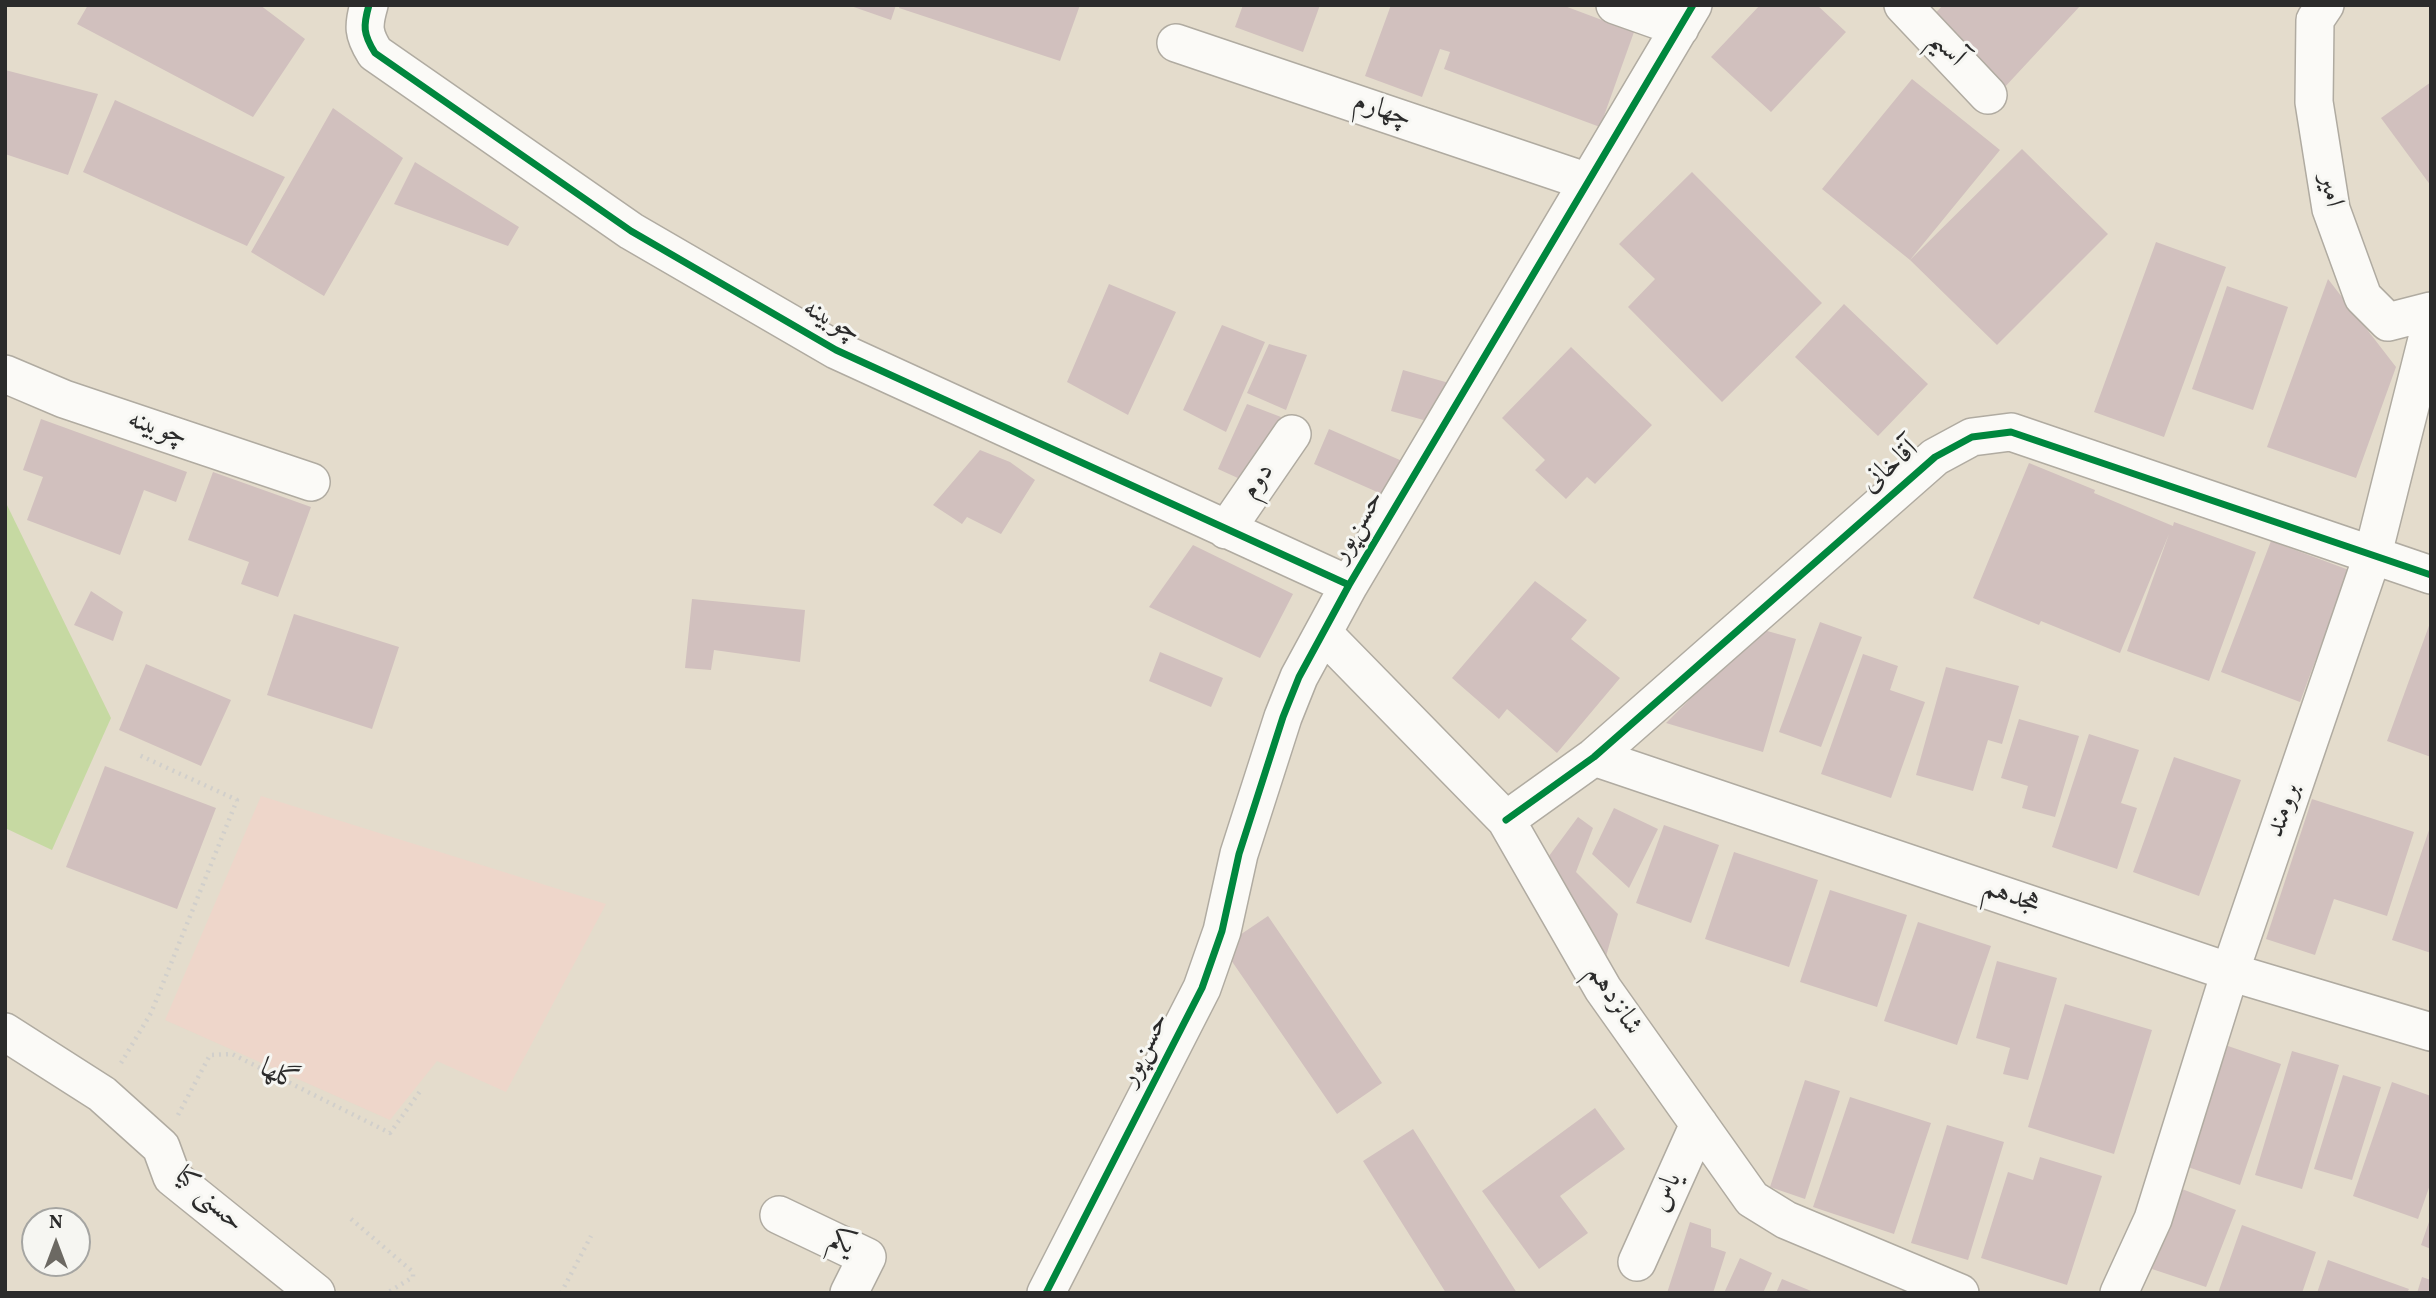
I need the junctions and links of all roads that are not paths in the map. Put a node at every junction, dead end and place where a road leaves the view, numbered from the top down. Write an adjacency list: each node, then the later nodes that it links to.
1 (369, 5): 14 (street, چوبینه)
2 (1615, 5): 5 (street)
3 (1903, 5): 7 (street, آسیم)
4 (2325, 5): 9 (street, امیر)
5 (1686, 17): 8 (street, حسن‌پور)
6 (1175, 43): 8 (street, چهارم)
7 (1988, 95)
8 (1588, 182): 17 (street, حسن‌پور)
9 (2431, 311)
10 (2431, 323): 15 (street, برومند)
11 (5, 374): 13 (street, چوبینه)
12 (1292, 434): 14 (street, دوم)
13 (311, 482)
14 (1226, 530): 17 (street, چوبینه)
15 (2373, 554): 16 (street, آقاخانی); 19 (street, آقاخانی); 21 (street, برومند)
16 (2431, 575)
17 (1349, 585): 18 (street, حسن‌پور)
18 (1324, 634): 20 (street, شانزدهم); 29 (street, حسن‌پور)
19 (1594, 757): 20 (street, آقاخانی); 21 (street, هجدهم)
20 (1506, 820): 24 (street, شانزدهم)
21 (2230, 972): 23 (street, هجدهم); 31 (street, برومند)
22 (5, 1032): 27 (street, حسنی کیا)
23 (2431, 1032)
24 (1699, 1124): 26 (street, یاس); 30 (street, شانزدهم)
25 (779, 1215): 28 (street, یکم)
26 (1637, 1262)
27 (316, 1293)
28 (849, 1293)
29 (1046, 1293)
30 (1960, 1293)
31 (2119, 1293)

